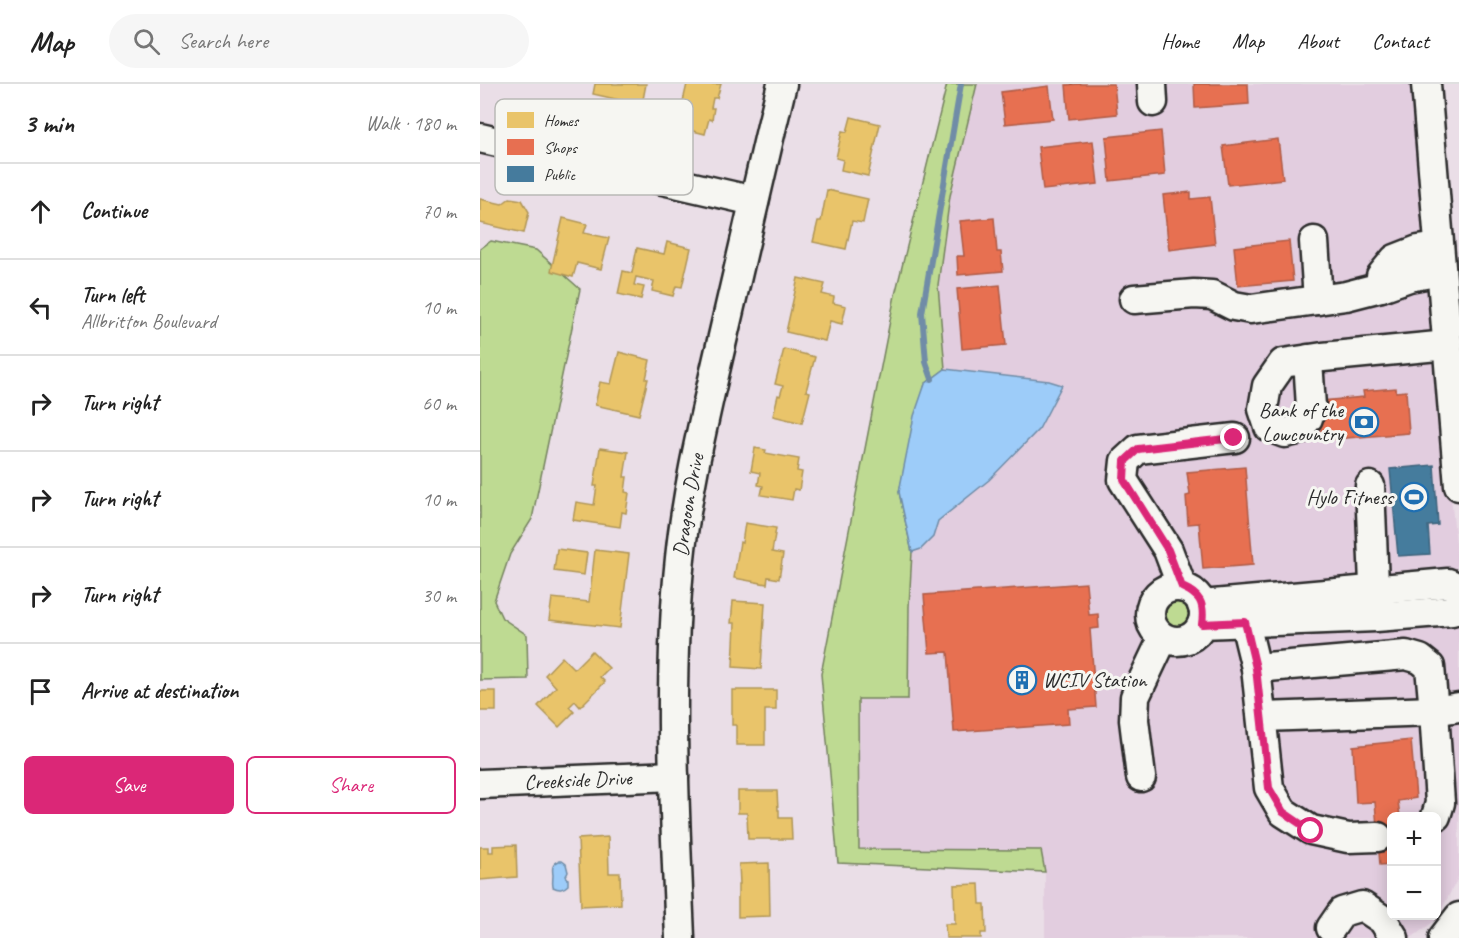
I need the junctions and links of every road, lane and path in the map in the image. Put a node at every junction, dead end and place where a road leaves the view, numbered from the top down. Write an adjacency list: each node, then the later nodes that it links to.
1 (782, 84): 6 (street, Dragoon Drive)
2 (1426, 84): 8 (street)
3 (480, 138): 4 (street)
4 (495, 141)
5 (693, 187): 6 (street)
6 (754, 201): 25 (street, Dragoon Drive)
7 (1314, 242): 10 (street)
8 (1440, 259): 10 (street); 11 (street)
9 (1134, 299): 10 (street)
10 (1318, 300)
11 (1448, 345): 12 (street); 15 (street)
12 (1316, 358)
13 (1234, 438): 19 (street)
14 (1370, 486): 17 (street)
15 (1459, 486)
16 (1459, 588): 17 (street)
17 (1375, 603): 18 (street); 19 (street); 20 (street)
18 (1459, 603)
19 (1195, 606): 20 (street); 21 (street); 21 (street)
20 (1245, 622): 22 (street)
21 (1163, 638): 26 (street)
22 (1256, 668): 23 (street); 24 (street)
23 (1447, 709): 24 (street); 28 (street)
24 (1262, 717): 29 (street)
25 (674, 776): 27 (street, Creekside Drive); 32 (street, Dragoon Drive)
26 (1141, 777)
27 (480, 784)
28 (1437, 812)
29 (1378, 837)
30 (1459, 917): 34 (street)
31 (1331, 928): 33 (street)
32 (680, 938)
33 (1394, 938)
34 (1443, 938)

